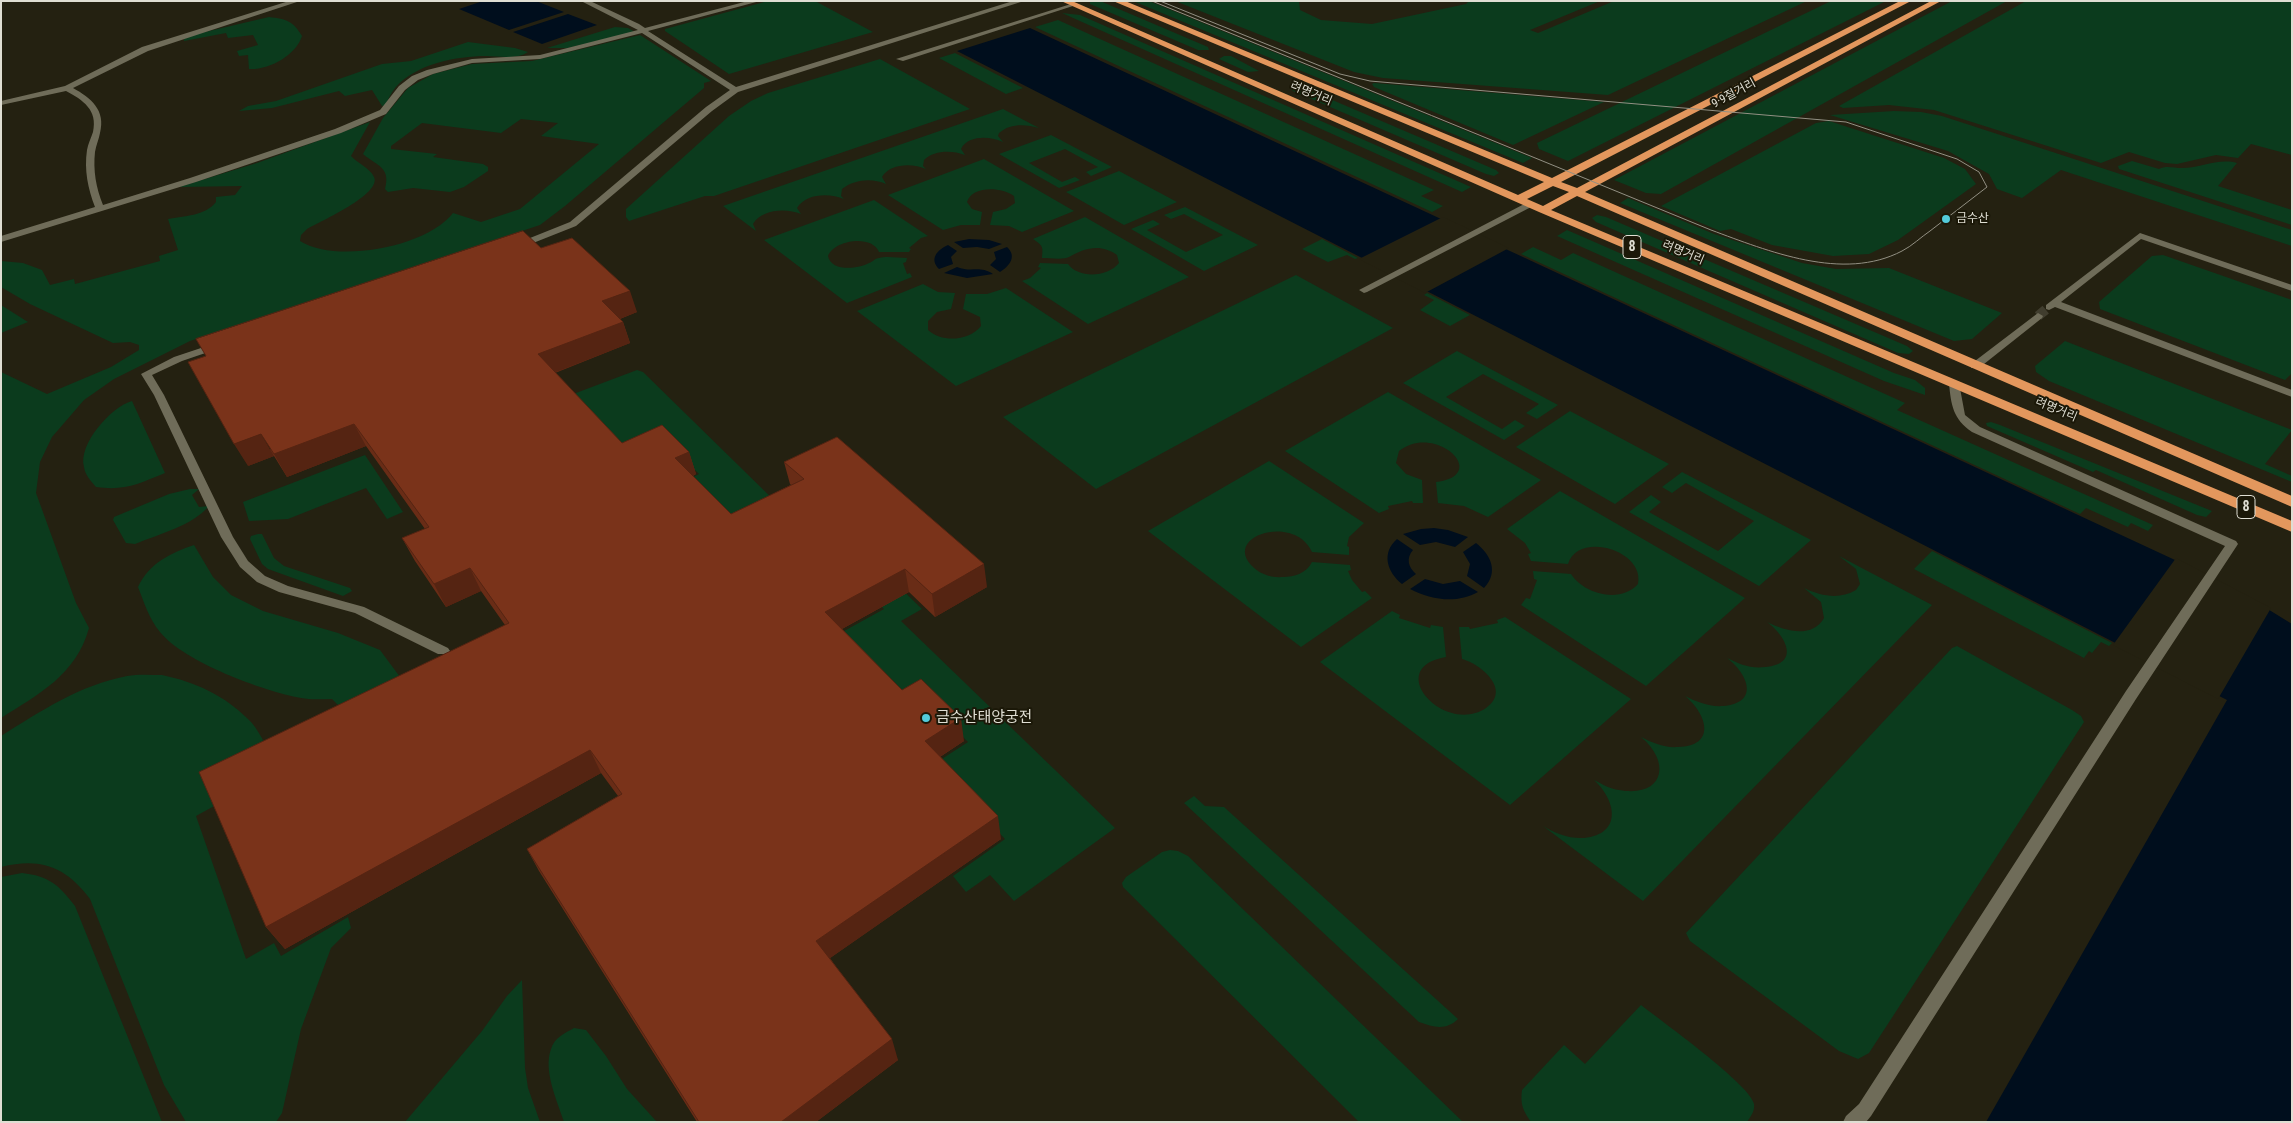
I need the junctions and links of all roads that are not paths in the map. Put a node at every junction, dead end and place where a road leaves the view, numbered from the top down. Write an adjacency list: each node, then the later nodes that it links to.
1 (298, 1): 14 (street)
2 (584, 1): 12 (street)
3 (735, 1): 9 (street)
4 (983, 1): 11 (street)
5 (1022, 1): 11 (street)
6 (1117, 1): 17 (highway, 려명거리 / 8)
7 (1907, 1): 17 (highway, 9·9절거리)
8 (1937, 1): 18 (highway, 9·9절거리)
9 (754, 2): 12 (street)
10 (1069, 3): 13 (street); 19 (highway, 려명거리 / 8)
11 (998, 8): 15 (street)
12 (646, 32): 15 (street); 20 (street)
13 (900, 59)
14 (67, 88): 16 (street); 20 (street)
15 (735, 90): 23 (street)
16 (1, 103)
17 (1553, 182): 18 (highway, 려명거리 / 8); 19 (highway, 9·9절거리)
18 (1577, 192): 21 (highway, 9·9절거리); 28 (highway, 려명거리 / 8)
19 (1524, 202): 21 (highway, 려명거리 / 8); 25 (street)
20 (100, 209): 22 (street)
21 (1543, 210): 29 (highway, 려명거리 / 8)
22 (1, 239)
23 (505, 250)
24 (2292, 288): 30 (street)
25 (1364, 290)
26 (2038, 316): 28 (street)
27 (225, 343): 33 (street)
28 (1975, 366): 31 (highway, 려명거리 / 8)
29 (1954, 383): 32 (highway, 려명거리 / 8); 34 (street)
30 (2292, 394)
31 (2292, 502)
32 (2292, 527)
33 (443, 651)
34 (1852, 1122)

